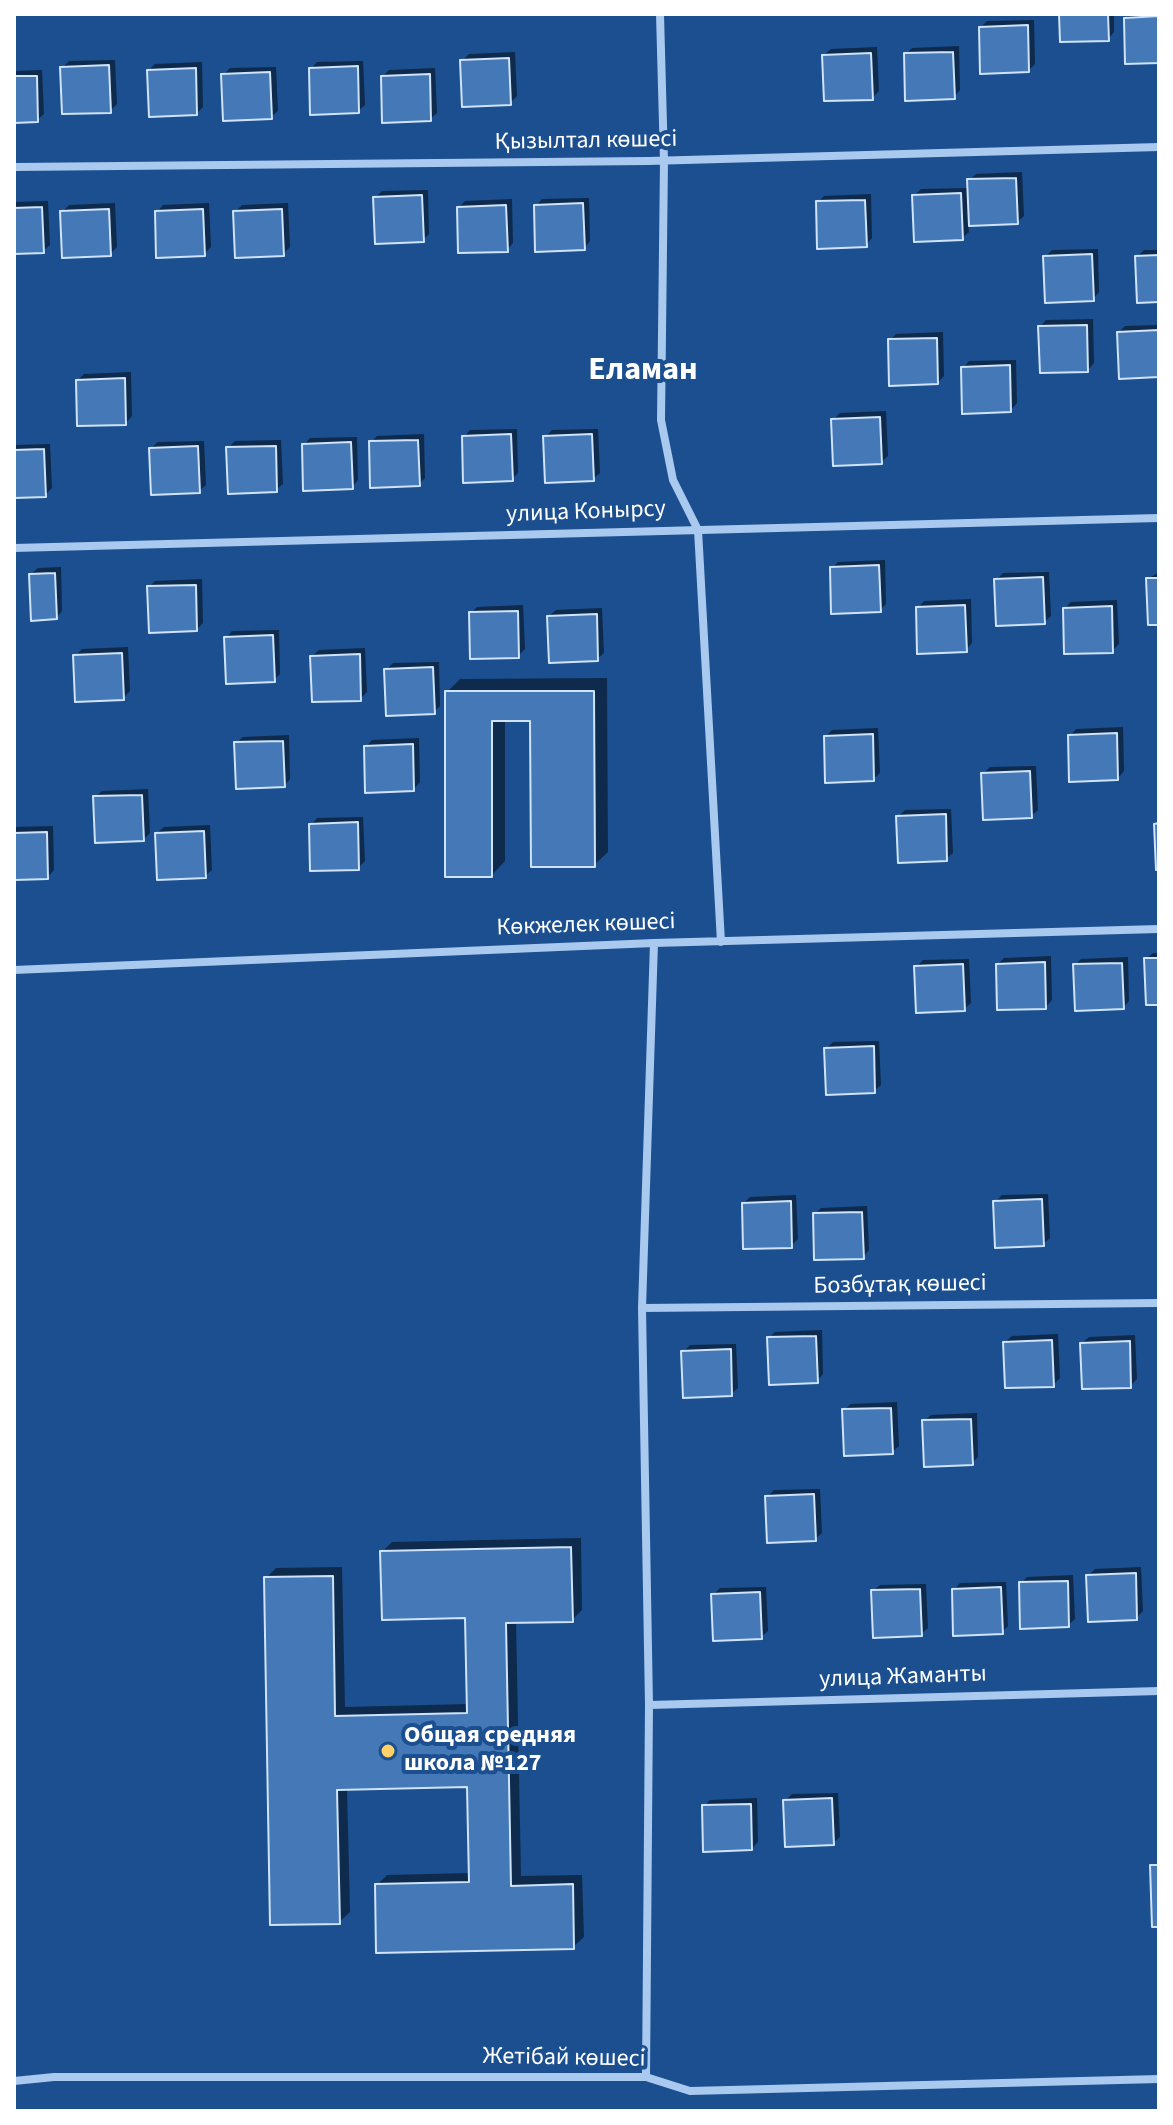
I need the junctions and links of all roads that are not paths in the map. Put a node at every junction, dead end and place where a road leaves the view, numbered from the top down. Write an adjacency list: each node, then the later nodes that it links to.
1 (660, 14): 3 (street)
2 (1159, 147): 3 (street, Қызылтал көшесі)
3 (664, 161): 4 (street, Қызылтал көшесі); 6 (street)
4 (14, 167)
5 (1159, 518): 6 (street, улица Конырсу)
6 (698, 530): 7 (street, улица Конырсу); 9 (street)
7 (14, 548)
8 (1159, 929): 9 (street, Көкжелек көшесі)
9 (721, 942): 10 (street, Көкжелек көшесі)
10 (654, 943): 11 (street, Көкжелек көшесі); 13 (street)
11 (14, 970)
12 (1159, 1303): 13 (street, Бозбұтақ көшесі)
13 (642, 1308): 15 (street)
14 (1159, 1691): 15 (street, улица Жаманты)
15 (649, 1705): 16 (street)
16 (646, 2077): 17 (street, Жетібай көшесі); 18 (street, Жетібай көшесі)
17 (1159, 2079)
18 (14, 2081)

